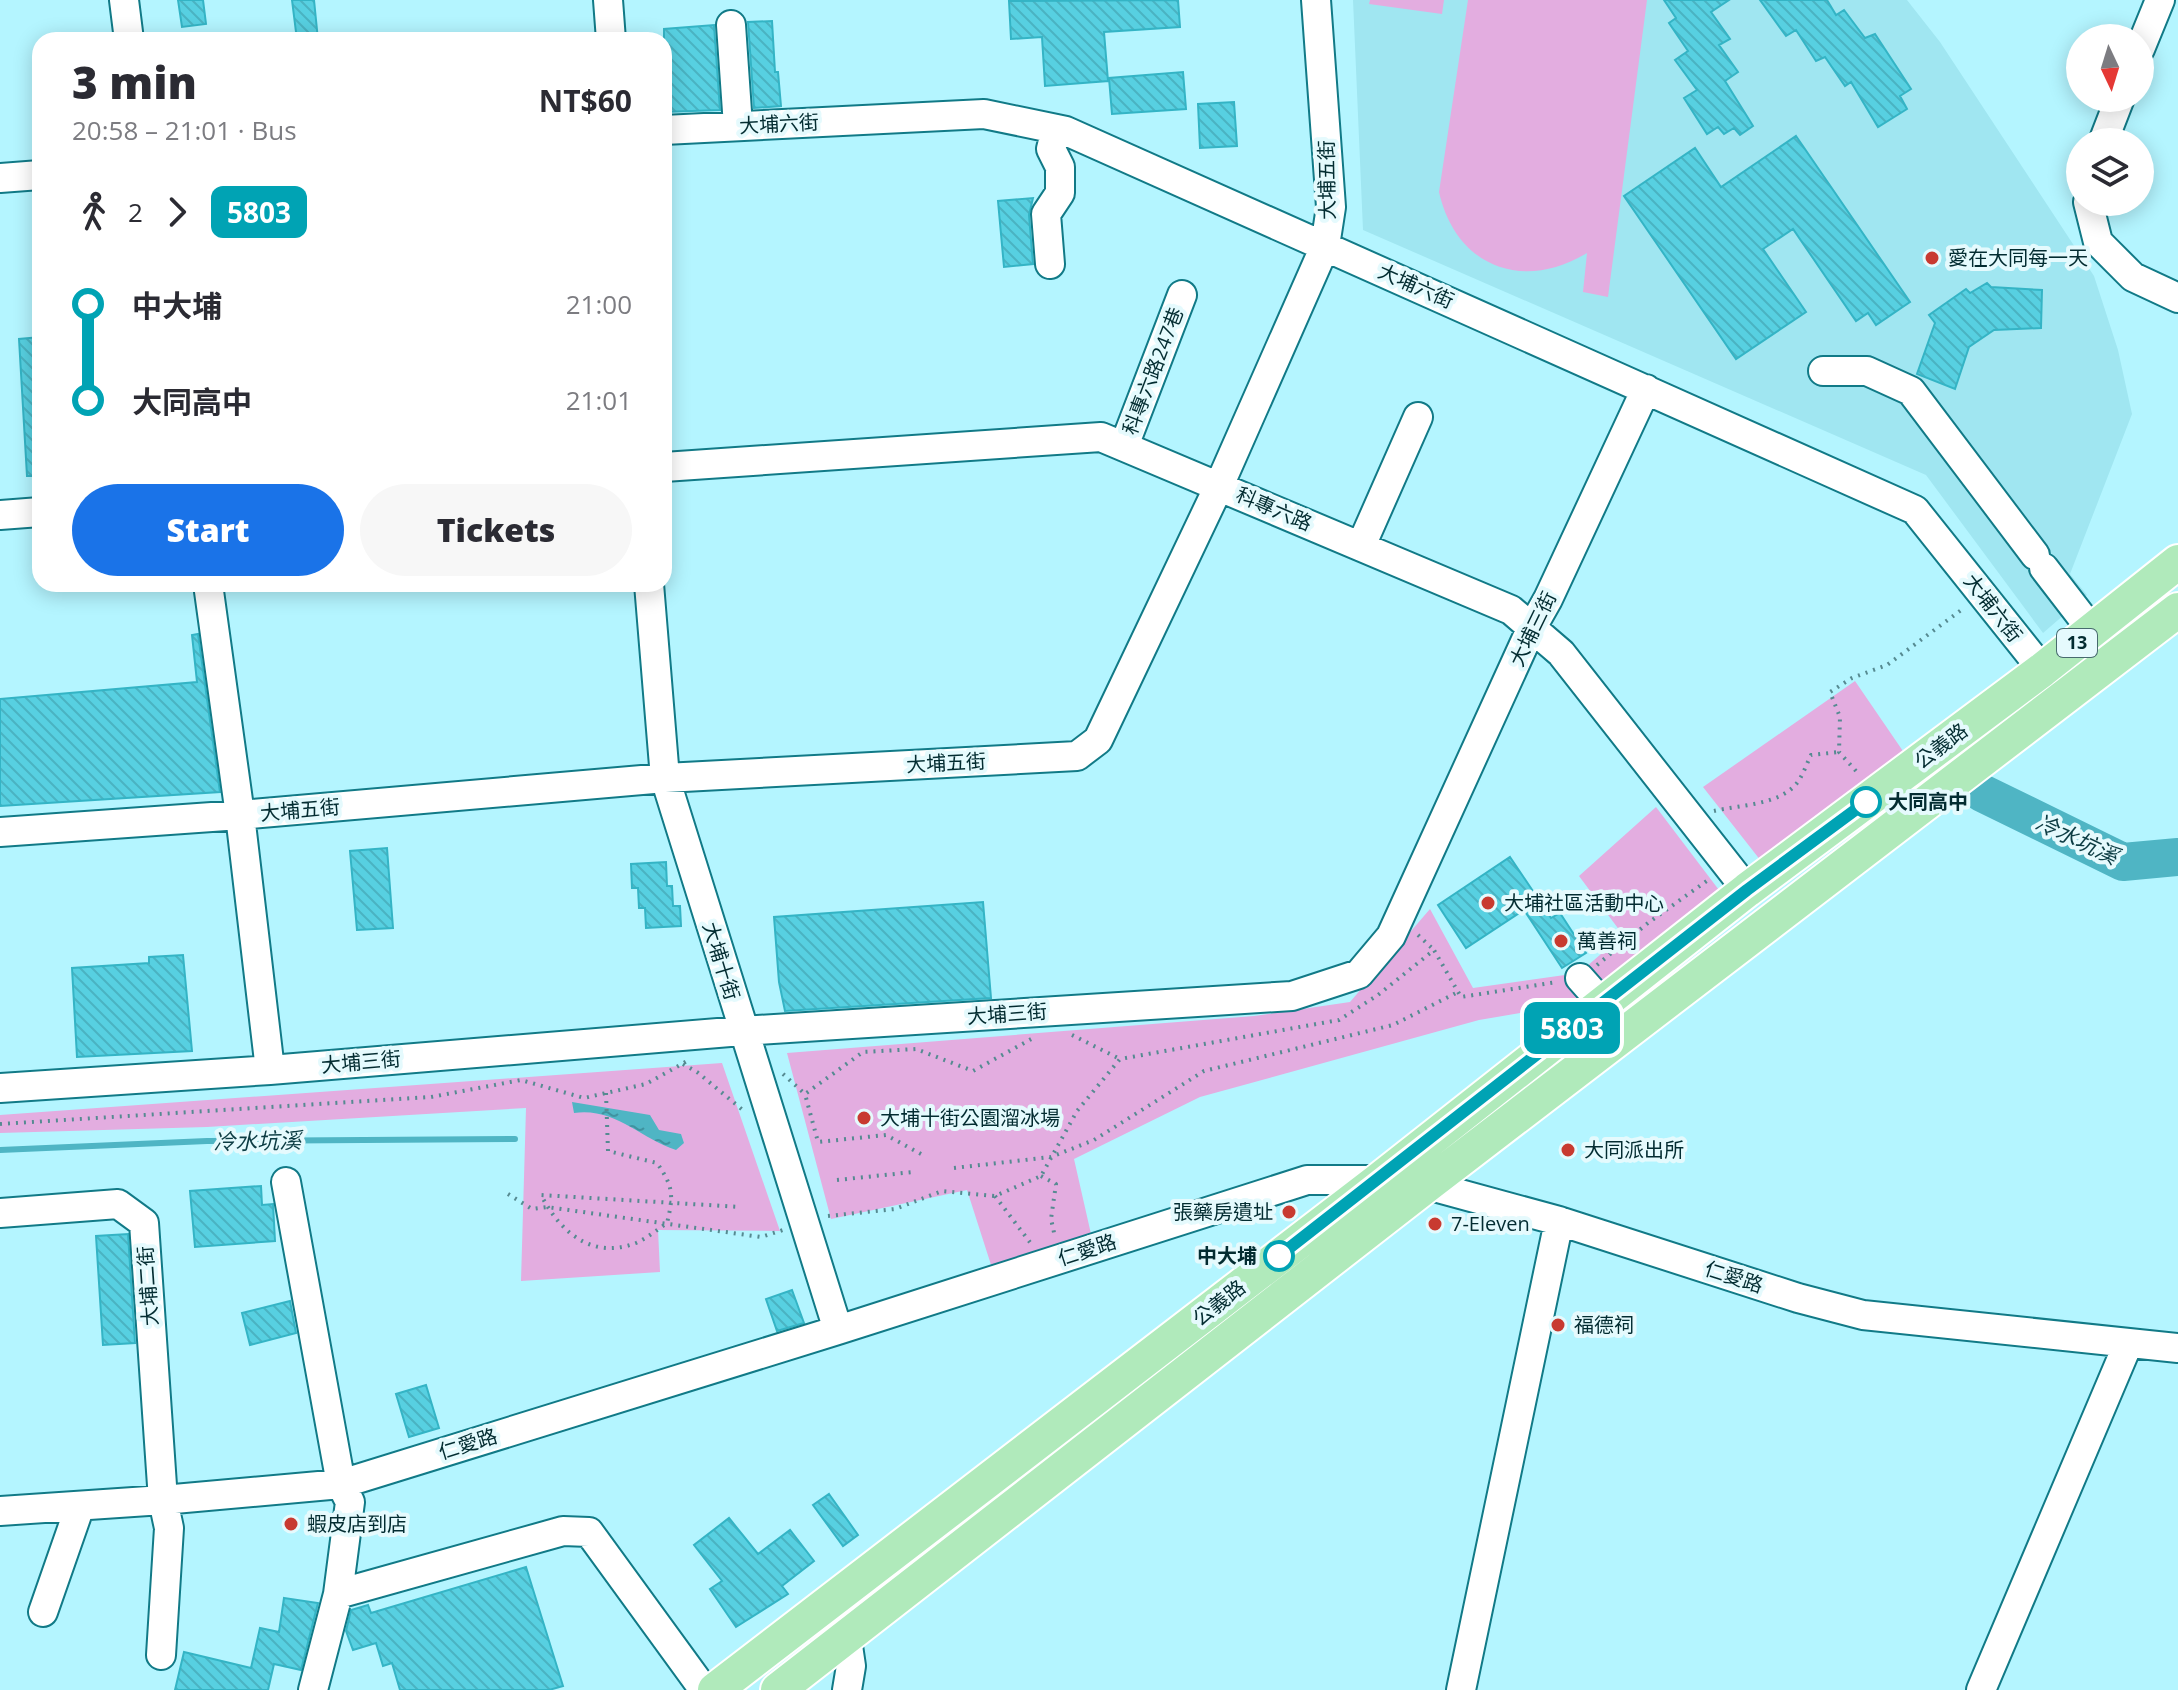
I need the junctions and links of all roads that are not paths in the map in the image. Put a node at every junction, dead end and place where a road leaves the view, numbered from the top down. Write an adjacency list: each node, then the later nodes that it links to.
1 (124, 0): 9 (street)
2 (608, 0): 10 (street)
3 (1316, 0): 17 (street, 大埔五街)
4 (2160, 0): 7 (street)
5 (2172, 0): 6 (street)
6 (2178, 3)
7 (2150, 24)
8 (731, 25): 11 (street)
9 (128, 32)
10 (610, 32)
11 (738, 126): 12 (street, 大埔六街); 13 (street, 大埔六街)
12 (1056, 129): 17 (street, 大埔六街); 18 (street)
13 (672, 130)
14 (32, 176): 15 (street)
15 (0, 178)
16 (2092, 216): 20 (street)
17 (1325, 246): 22 (street, 大埔六街); 26 (street, 大埔五街)
18 (1050, 264)
19 (1182, 295): 24 (street, 科專六路247巷)
20 (2178, 298)
21 (1823, 371): 35 (street)
22 (1646, 389): 34 (street, 大埔三街); 37 (street, 大埔六街)
23 (1418, 417): 29 (street)
24 (1124, 446): 25 (street, 科專六路); 26 (street, 科專六路)
25 (672, 466)
26 (1219, 486): 29 (street, 科專六路); 39 (street, 大埔五街)
27 (32, 513): 28 (street)
28 (0, 515)
29 (1361, 546): 34 (street, 科專六路)
30 (2178, 562): 35 (main road, 公義路 / 13)
31 (209, 592): 40 (street)
32 (650, 592): 39 (street, 大埔十街)
33 (2178, 610): 36 (main road, 公義路 / 13)
34 (1531, 629): 42 (street, 科專六路); 45 (street, 大埔三街)
35 (2092, 631): 36 (street); 37 (main road, 公義路 / 13)
36 (2114, 660): 38 (main road, 公義路 / 13)
37 (2042, 670): 38 (street, 大埔六街); 42 (main road, 公義路 / 13)
38 (2065, 698): 50 (main road, 公義路 / 13)
39 (665, 778): 40 (street, 大埔五街); 45 (street, 大埔十街)
40 (240, 815): 41 (street, 大埔五街); 46 (street)
41 (0, 832)
42 (1747, 890): 44 (main road, 公義路 / 13)
43 (1580, 978): 44 (street)
44 (1603, 1004): 48 (main road, 公義路 / 13)
45 (742, 1031): 46 (street, 大埔三街); 53 (street, 大埔十街)
46 (270, 1070): 47 (street, 大埔三街)
47 (0, 1088)
48 (1379, 1180): 50 (street, 仁愛路); 53 (street, 仁愛路); 66 (main road, 公義路 / 13)
49 (286, 1182): 56 (street)
50 (1427, 1185): 52 (street, 仁愛路); 62 (main road, 公義路 / 13)
51 (0, 1213): 57 (street, 大埔二街)
52 (1559, 1221): 54 (street, 仁愛路); 69 (street)
53 (838, 1330): 56 (street, 仁愛路)
54 (2128, 1344): 55 (street, 仁愛路); 70 (street)
55 (2178, 1348)
56 (341, 1484): 57 (street, 仁愛路); 60 (street)
57 (163, 1500): 58 (street, 仁愛路); 63 (street, 大埔二街)
58 (80, 1506): 59 (street, 仁愛路); 61 (street)
59 (0, 1511)
60 (338, 1594): 64 (street); 65 (street)
61 (43, 1612)
62 (847, 1639): 67 (main road, 公義路 / 13); 68 (street)
63 (161, 1655)
64 (313, 1690)
65 (704, 1690)
66 (715, 1690)
67 (778, 1690)
68 (847, 1690)
69 (1461, 1690)
70 (1981, 1690)

